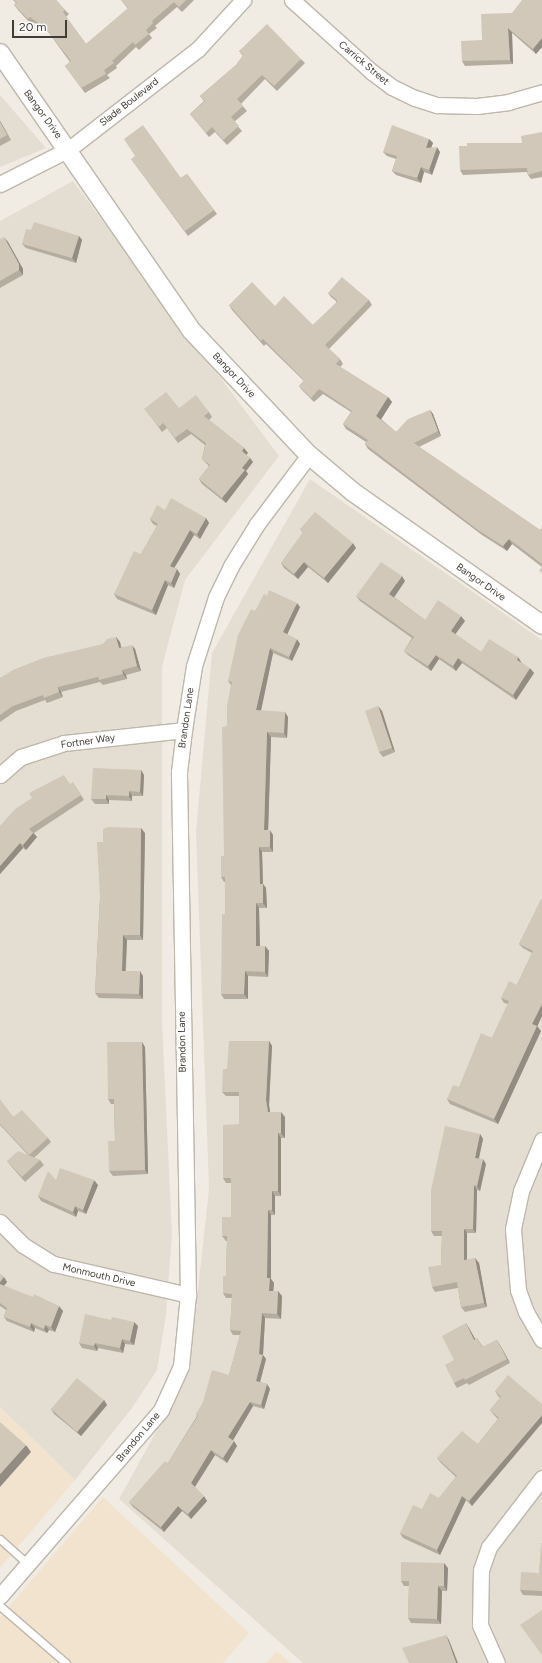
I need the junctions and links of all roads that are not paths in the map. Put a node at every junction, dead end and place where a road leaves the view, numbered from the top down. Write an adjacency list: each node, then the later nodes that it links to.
1 (243, 0): 5 (street, Slade Boulevard)
2 (292, 0): 4 (street, Carrick Street)
3 (0, 53): 5 (street, Bangor Drive)
4 (542, 92)
5 (69, 149): 6 (street, Slade Boulevard); 7 (street, Bangor Drive)
6 (0, 184)
7 (309, 455): 8 (street, Bangor Drive); 9 (street, Brandon Lane)
8 (542, 625)
9 (184, 730): 10 (street, Fortner Way); 13 (street, Brandon Lane)
10 (0, 775)
11 (542, 1140): 14 (street)
12 (0, 1222): 13 (street, Monmouth Drive)
13 (188, 1295): 17 (street, Brandon Lane)
14 (542, 1340)
15 (542, 1478): 21 (street)
16 (0, 1539): 17 (lane)
17 (28, 1564): 18 (street, Brandon Lane)
18 (0, 1596)
19 (0, 1606): 20 (lane)
20 (66, 1663)
21 (498, 1663)

